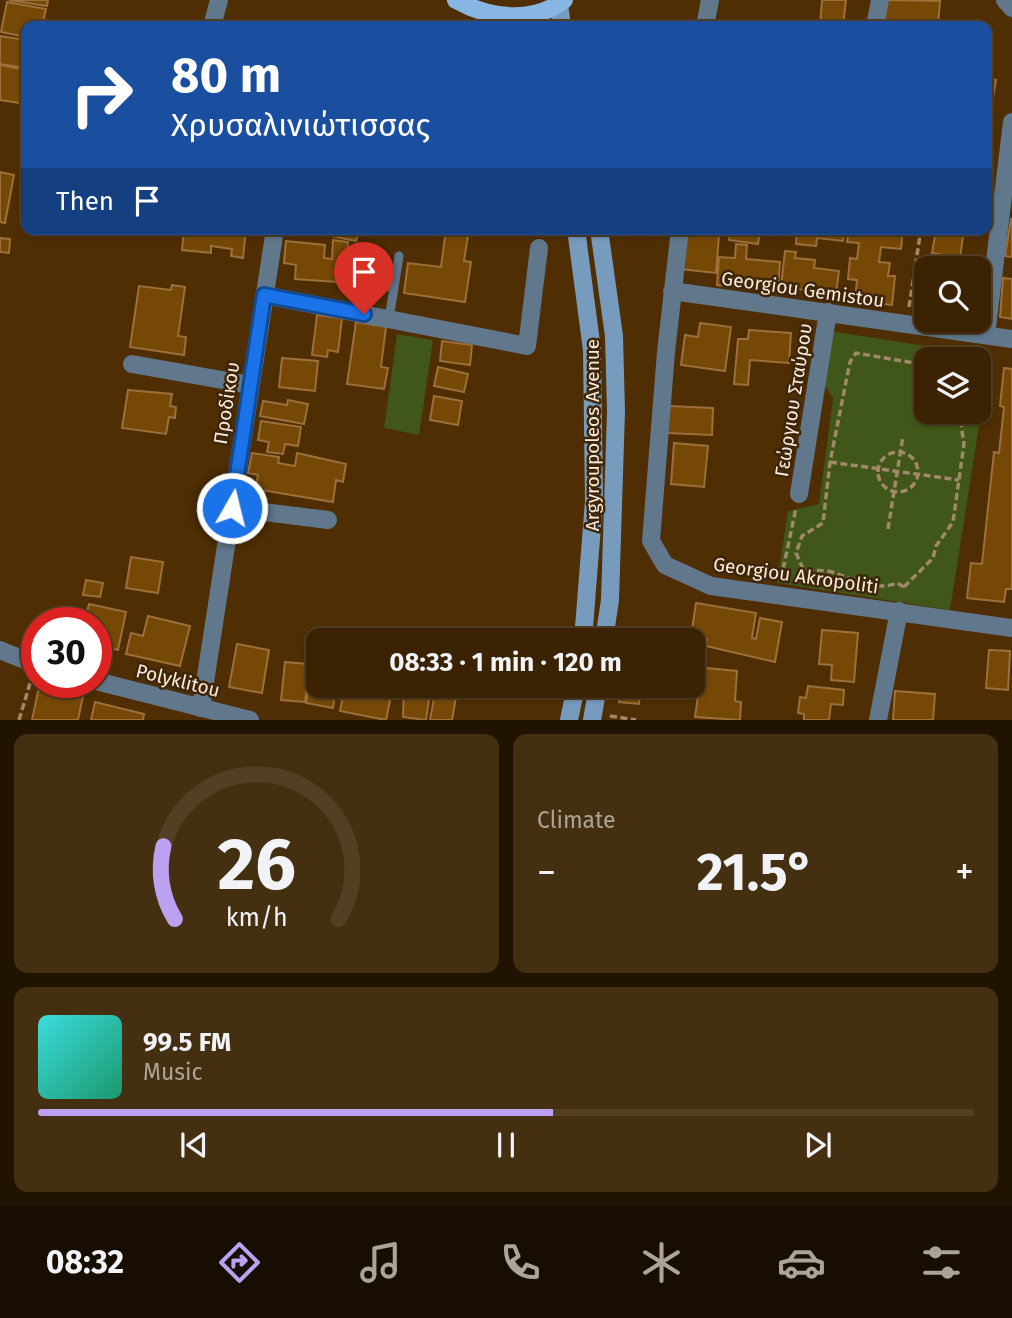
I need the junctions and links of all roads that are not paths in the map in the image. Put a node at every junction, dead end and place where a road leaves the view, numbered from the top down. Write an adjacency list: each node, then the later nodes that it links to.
1 (219, 0): 8 (street)
2 (456, 0): 9 (main road)
3 (710, 0): 11 (street)
4 (880, 0): 12 (street)
5 (1005, 0): 7 (street)
6 (561, 2): 9 (main road); 10 (main road)
7 (1012, 8)
8 (213, 21)
9 (523, 21)
10 (562, 21)
11 (706, 21)
12 (876, 21)
13 (1012, 122): 24 (street)
14 (274, 235): 21 (street, Προδίκου)
15 (577, 235): 32 (main road, Argyroupoleos Avenue)
16 (600, 235): 33 (main road, Argyroupoleos Avenue)
17 (679, 235): 20 (street, Georgiou Akropoliti)
18 (539, 248): 23 (street)
19 (399, 256): 23 (lane)
20 (672, 291): 22 (street, Georgiou Gemistou); 31 (street, Georgiou Akropoliti)
21 (264, 295): 23 (street); 27 (street, Προδίκου)
22 (828, 312): 24 (street, Georgiou Gemistou); 28 (street, Γεώργιου Σταύρου)
23 (389, 319)
24 (986, 335): 25 (street, Georgiou Gemistou)
25 (1012, 339)
26 (132, 364): 27 (street)
27 (250, 385): 29 (street, Προδίκου)
28 (799, 494)
29 (232, 508): 30 (street); 40 (street, Προδίκου)
30 (328, 520)
31 (899, 611): 34 (street, Georgiou Akropoliti); 44 (street)
32 (584, 628)
33 (606, 628)
34 (1012, 628)
35 (0, 650): 36 (street)
36 (21, 658)
37 (112, 685): 40 (street, Polyklitou)
38 (573, 698): 43 (main road)
39 (599, 698): 41 (main road)
40 (201, 708): 42 (street, Polyklitou)
41 (600, 718)
42 (250, 719)
43 (569, 719)
44 (878, 719)

